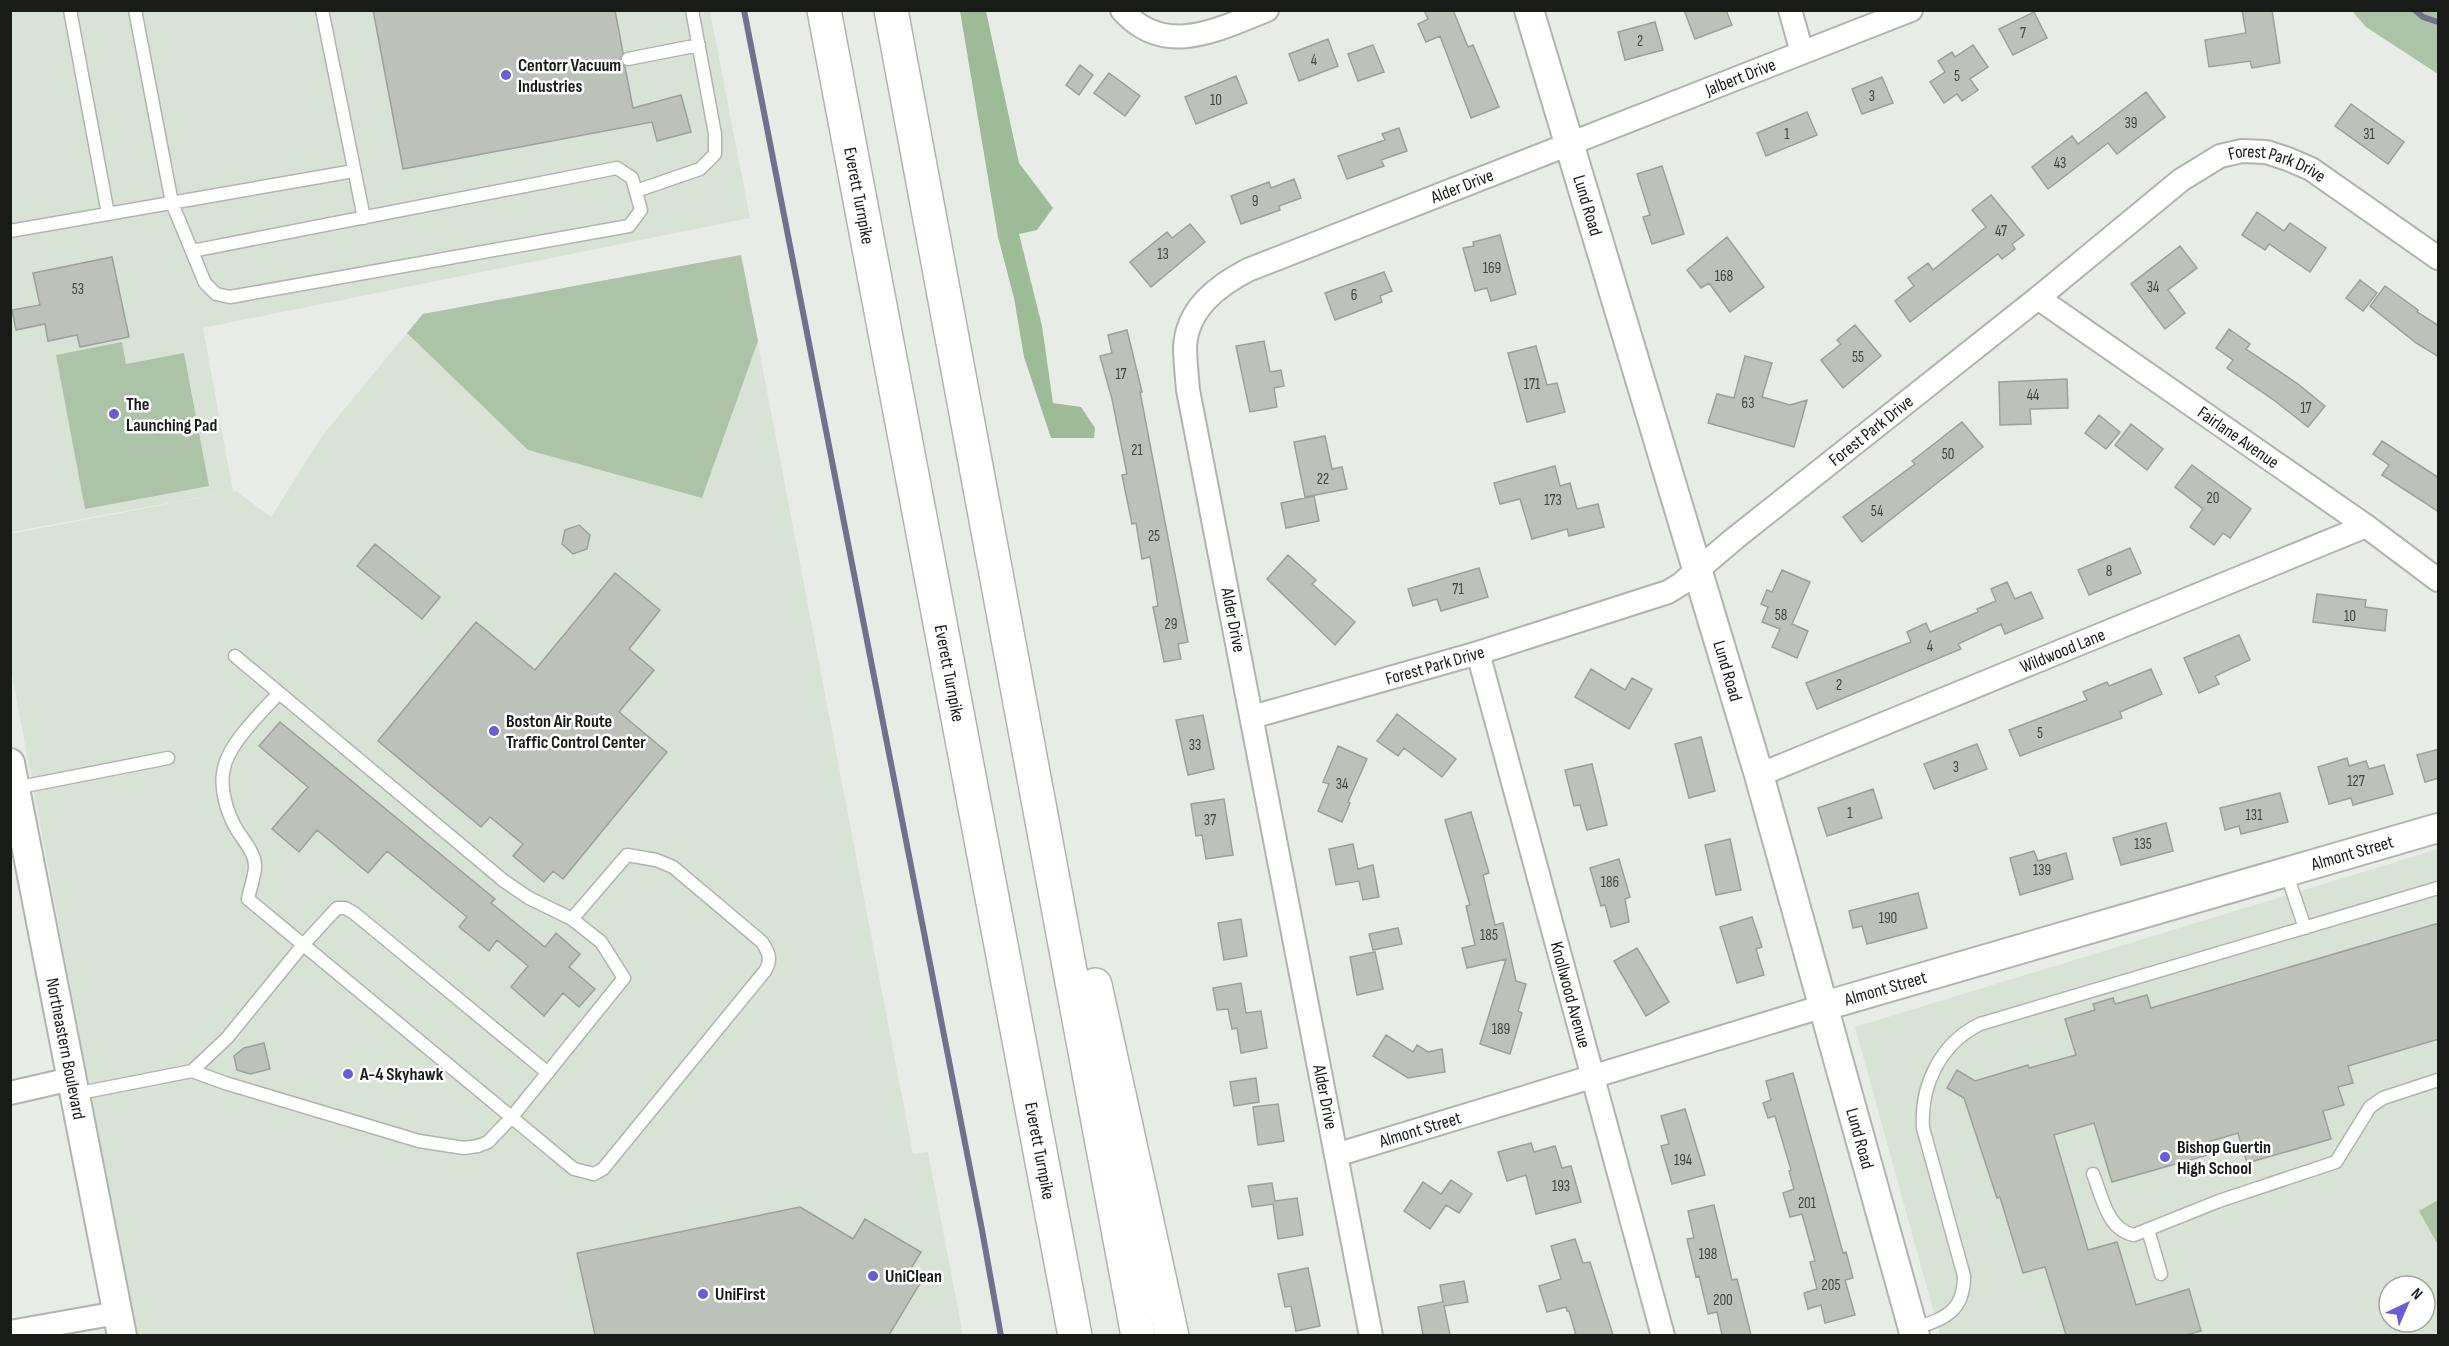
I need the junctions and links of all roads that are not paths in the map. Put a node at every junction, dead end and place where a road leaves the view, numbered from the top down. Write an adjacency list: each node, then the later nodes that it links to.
1 (70, 10): 19 (lane)
2 (135, 10): 18 (lane)
3 (322, 10): 16 (lane)
4 (692, 10): 12 (lane)
5 (824, 10): 58 (highway, Everett Turnpike)
6 (891, 10): 25 (highway)
7 (1122, 10): 8 (street)
8 (1267, 10)
9 (1529, 10): 15 (street, Lund Road)
10 (1790, 10): 13 (street)
11 (1911, 10): 13 (street, Jalbert Drive)
12 (699, 45): 14 (lane); 17 (lane)
13 (1802, 52): 15 (street, Jalbert Drive)
14 (628, 59)
15 (1570, 144): 27 (street, Lund Road); 32 (street, Alder Drive)
16 (354, 171): 18 (lane); 20 (lane)
17 (636, 191): 20 (lane); 22 (lane)
18 (172, 203): 19 (lane); 22 (lane)
19 (108, 214): 21 (lane)
20 (364, 218): 22 (lane)
21 (10, 231)
22 (192, 251)
23 (2439, 258): 24 (street, Forest Park Drive)
24 (2038, 298): 26 (street, Fairlane Avenue); 27 (street, Forest Park Drive)
25 (951, 326): 59 (highway); 60 (highway)
26 (2366, 526): 28 (street, Fairlane Avenue); 35 (street, Wildwood Lane)
27 (1697, 571): 29 (street, Forest Park Drive); 35 (street, Lund Road)
28 (2439, 580)
29 (1478, 653): 32 (street, Forest Park Drive); 46 (street, Knollwood Avenue)
30 (235, 656): 31 (lane)
31 (279, 693): 40 (lane); 42 (lane)
32 (1252, 717): 51 (street, Alder Drive)
33 (168, 758): 34 (lane)
34 (13, 775): 37 (street, Northeastern Boulevard)
35 (1759, 775): 43 (street, Lund Road)
36 (2439, 828): 38 (street, Almont Street)
37 (19, 853): 48 (street, Northeastern Boulevard)
38 (2286, 872): 41 (lane); 43 (street, Almont Street)
39 (2439, 888): 41 (lane)
40 (572, 920): 45 (lane); 50 (lane)
41 (2305, 928): 57 (lane)
42 (302, 945): 44 (lane); 45 (lane); 50 (lane)
43 (1824, 1006): 46 (street, Almont Street); 57 (street, Lund Road)
44 (192, 1071): 48 (lane); 50 (lane)
45 (548, 1073): 50 (lane)
46 (1594, 1077): 51 (street, Almont Street); 62 (street, Knollwood Avenue)
47 (2439, 1080): 53 (lane)
48 (72, 1087): 49 (street); 55 (street, Northeastern Boulevard)
49 (10, 1093)
50 (511, 1118)
51 (1336, 1155): 61 (street, Alder Drive)
52 (2093, 1174): 53 (lane)
53 (2148, 1230): 54 (lane)
54 (2160, 1274)
55 (119, 1324): 56 (street)
56 (10, 1332)
57 (1914, 1332)
58 (1075, 1335)
59 (1138, 1335)
60 (1172, 1335)
61 (1371, 1335)
62 (1663, 1335)

